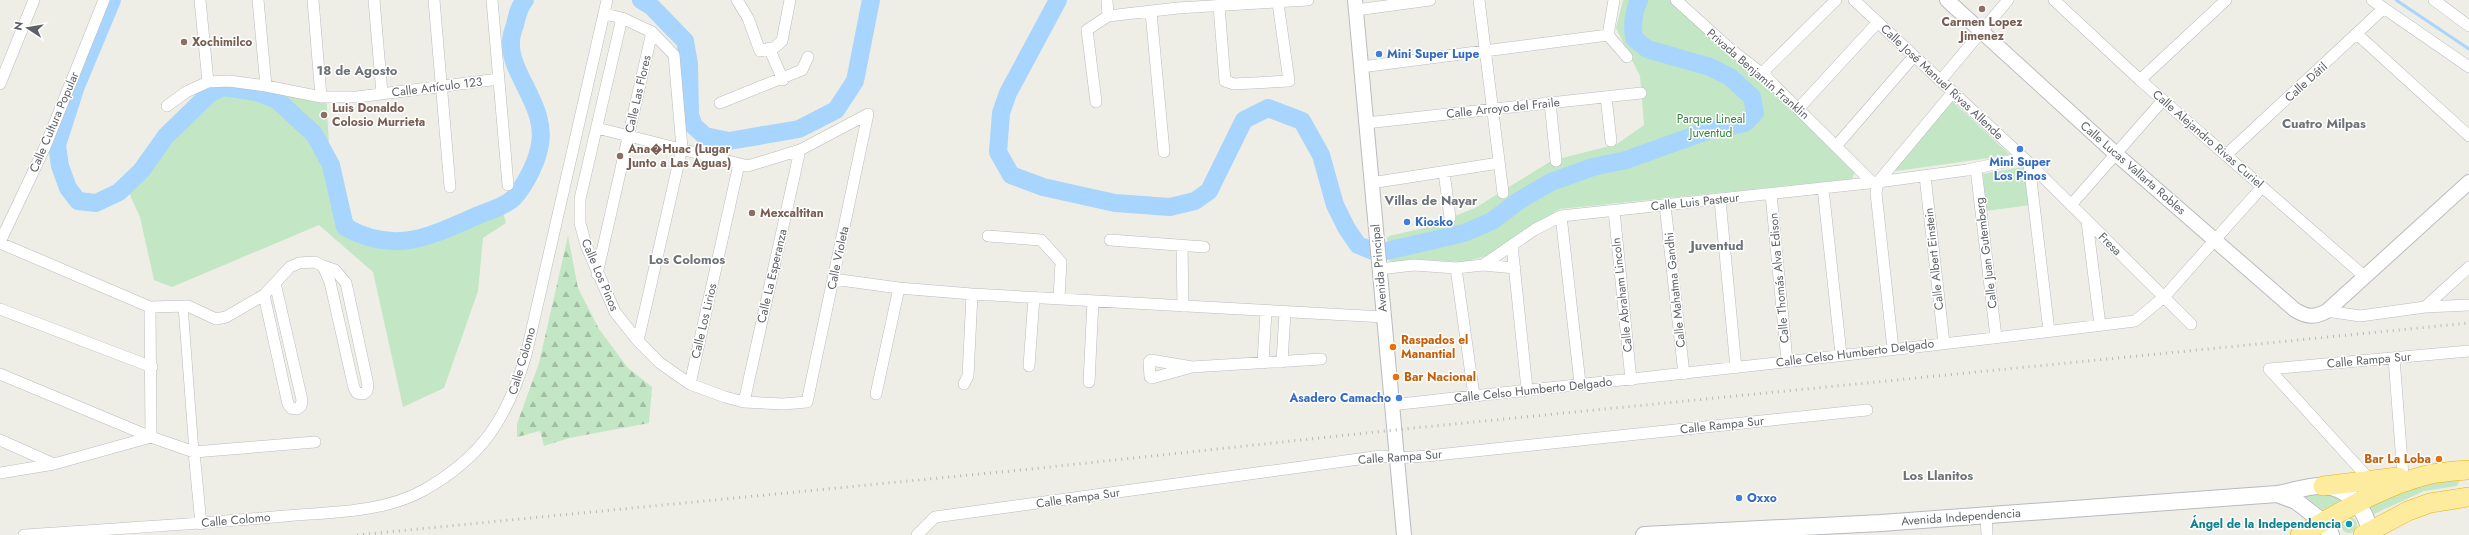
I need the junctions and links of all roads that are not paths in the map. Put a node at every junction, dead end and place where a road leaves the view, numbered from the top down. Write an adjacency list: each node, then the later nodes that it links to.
1 (34, 0): 54 (street)
2 (104, 0): 106 (street, Calle Cultura Popular)
3 (200, 0): 53 (street)
4 (258, 0): 55 (street)
5 (313, 0): 60 (street)
6 (374, 0): 58 (street)
7 (434, 0): 56 (street)
8 (492, 0): 49 (street)
9 (737, 0): 41 (street)
10 (790, 0): 41 (street)
11 (1107, 0): 33 (street)
12 (1308, 0): 26 (street)
13 (1430, 0): 28 (street)
14 (1479, 0): 42 (street)
15 (1614, 0): 40 (street)
16 (1676, 0): 48 (street, Privada Benjamín Franklin)
17 (1836, 0): 48 (street)
18 (1854, 0): 35 (street, Calle José Manuel Rivas Allende)
19 (1947, 0): 38 (street, Calle Lucas Vallarta Robles)
20 (2008, 0): 38 (street)
21 (2054, 0): 51 (street, Calle Alejandro Rivas Curiel)
22 (2226, 0): 51 (street)
23 (2372, 0): 31 (street)
24 (2434, 0): 36 (street)
25 (1243, 2): 26 (street); 29 (street)
26 (1278, 3): 29 (street)
27 (1178, 4): 29 (street); 32 (street)
28 (1355, 5): 46 (street, Avenida Principal)
29 (1219, 6)
30 (606, 8): 34 (street); 185 (street, Calle Colomo)
31 (2384, 8): 39 (street, Calle Dátil); 47 (street)
32 (1151, 12): 33 (street); 77 (street)
33 (1108, 16): 63 (street)
34 (622, 18): 37 (street); 70 (street, Calle Los Pinos)
35 (1878, 22): 44 (street, Calle José Manuel Rivas Allende); 67 (street)
36 (2469, 26)
37 (652, 32): 71 (street, Calle Las Flores); 75 (street)
38 (1982, 33): 52 (street); 78 (street, Calle Lucas Vallarta Robles)
39 (2358, 35): 72 (street); 79 (street, Calle Dátil)
40 (1608, 36): 42 (street); 43 (street)
41 (769, 48): 50 (street)
42 (1485, 51): 46 (street); 68 (street)
43 (1627, 56)
44 (1914, 56): 52 (street, Calle José Manuel Rivas Allende); 74 (street)
45 (808, 57): 50 (street)
46 (1361, 67): 69 (street, Avenida Principal)
47 (2469, 67)
48 (1764, 75): 67 (street, Privada Benjamín Franklin)
49 (499, 79): 56 (street, Calle Artículo 123); 90 (street)
50 (783, 80): 65 (street)
51 (2140, 80): 62 (street, Calle Alejandro Rivas Curiel)
52 (1940, 81): 57 (street, Calle José Manuel Rivas Allende)
53 (208, 82): 55 (street, Calle Artículo 123); 66 (street, Calle Artículo 123)
54 (0, 84)
55 (266, 86): 60 (street, Calle Artículo 123)
56 (441, 86): 58 (street, Calle Artículo 123); 91 (street)
57 (1953, 92): 81 (street, Calle José Manuel Rivas Allende); 87 (street)
58 (382, 93): 60 (street, Calle Artículo 123)
59 (1641, 93): 61 (street, Calle Arroyo del Fraile)
60 (321, 97)
61 (1606, 97): 64 (street, Calle Arroyo del Fraile); 73 (street)
62 (2163, 100): 78 (street); 79 (street, Calle Alejandro Rivas Curiel)
63 (1096, 102)
64 (1550, 102): 68 (street, Calle Arroyo del Fraile); 80 (street)
65 (720, 103)
66 (167, 106)
67 (1799, 108): 74 (street, Privada Benjamín Franklin)
68 (1491, 109): 69 (street, Calle Arroyo del Fraile); 82 (street)
69 (1366, 123): 89 (street, Avenida Principal)
70 (597, 128): 71 (street); 116 (street, Calle Los Pinos)
71 (629, 135): 75 (street); 116 (street, Calle Las Flores)
72 (2469, 136)
73 (1611, 141)
74 (1837, 145): 87 (street, Privada Benjamín Franklin)
75 (682, 148): 83 (street); 141 (street)
76 (800, 150): 83 (street); 118 (street, Calle Violeta); 165 (street, Calle La Esperanza)
77 (1164, 152)
78 (2116, 154): 98 (street); 105 (street, Calle Lucas Vallarta Robles)
79 (2226, 155): 92 (street, Calle Alejandro Rivas Curiel)
80 (1556, 161)
81 (2026, 161): 84 (street, Calle Luis Pasteur); 98 (street, Fresa); 139 (street)
82 (1499, 163): 85 (street); 94 (street)
83 (739, 164): 160 (street, Calle Los Lirios)
84 (1976, 169): 86 (street, Calle Luis Pasteur); 140 (street, Calle Juan Gutemberg)
85 (1444, 172): 89 (street); 101 (street)
86 (1925, 176): 87 (street, Calle Luis Pasteur); 142 (street, Calle Albert Einstein)
87 (1876, 182): 93 (street, Calle Luis Pasteur); 143 (street)
88 (2469, 182): 117 (street)
89 (1372, 183): 112 (street, Avenida Principal)
90 (508, 185)
91 (450, 187)
92 (2262, 187): 105 (street, Calle Celso Humberto Delgado); 117 (street, Calle Alejandro Rivas Curiel)
93 (1822, 188): 95 (street, Calle Luis Pasteur); 145 (street)
94 (1503, 193)
95 (1771, 194): 96 (street, Calle Luis Pasteur); 148 (street, Calle Thomás Alva Edison)
96 (1720, 200): 97 (street, Calle Luis Pasteur); 154 (street)
97 (1665, 205): 99 (street, Calle Luis Pasteur); 156 (street, Calle Mahatma Gandhi)
98 (2071, 205): 102 (street, Fresa)
99 (1614, 210): 100 (street, Calle Luis Pasteur); 157 (street, Calle Abraham Lincoln)
100 (1561, 216): 108 (street, Calle Luis Pasteur); 159 (street)
101 (1450, 218)
102 (2087, 221): 124 (street, Fresa); 138 (street)
103 (988, 236): 125 (street)
104 (1110, 240): 107 (street)
105 (2215, 240): 124 (street, Calle Celso Humberto Delgado); 134 (street, Calle Lucas Vallarta Robles)
106 (0, 243): 130 (street)
107 (1182, 245): 109 (street); 129 (street)
108 (1512, 245): 110 (street, Calle Luis Pasteur); 115 (street)
109 (1204, 247)
110 (1483, 265): 114 (street, Calle Luis Pasteur); 115 (street)
111 (323, 266): 111 (street); 119 (street)
112 (1379, 267): 114 (street, Calle Luis Pasteur); 136 (street, Avenida Principal)
113 (2469, 267): 131 (street)
114 (1456, 268): 164 (street)
115 (1515, 268): 162 (street)
116 (597, 274): 141 (street, Calle Los Pinos)
117 (2364, 276): 134 (street)
118 (833, 279): 120 (street); 166 (street, Calle Violeta)
119 (275, 283): 122 (street); 122 (street)
120 (899, 288): 121 (street); 163 (street)
121 (972, 294): 123 (street); 161 (street)
122 (264, 295): 128 (street)
123 (1034, 297): 125 (street); 151 (street)
124 (2164, 297): 137 (street, Fresa); 138 (street, Calle Celso Humberto Delgado)
125 (1059, 298): 126 (street)
126 (1093, 301): 129 (street); 158 (street)
127 (2469, 305): 131 (street)
128 (183, 306): 130 (street); 172 (street)
129 (1183, 306): 133 (street)
130 (150, 307): 152 (street)
131 (2425, 307): 134 (street)
132 (0, 308): 152 (street)
133 (1266, 311): 135 (street); 150 (street)
134 (2327, 311)
135 (1285, 312): 136 (street); 149 (street)
136 (1384, 317): 167 (street, Avenida Principal)
137 (2190, 324)
138 (2100, 325): 139 (street, Calle Celso Humberto Delgado)
139 (2049, 331): 140 (street, Calle Celso Humberto Delgado)
140 (1996, 337): 142 (street, Calle Celso Humberto Delgado)
141 (638, 341): 160 (street, Calle Los Pinos)
142 (1944, 343): 143 (street, Calle Celso Humberto Delgado)
143 (1893, 349): 145 (street, Calle Celso Humberto Delgado)
144 (2469, 351): 146 (street, Calle Rampa Sur)
145 (1841, 354): 148 (street, Calle Celso Humberto Delgado)
146 (2394, 358): 178 (street); 179 (street, Calle Rampa Sur)
147 (1321, 359): 149 (street)
148 (1787, 361): 154 (street, Calle Celso Humberto Delgado)
149 (1282, 362): 150 (street)
150 (1264, 363): 153 (street)
151 (1029, 366)
152 (152, 367): 169 (street)
153 (1192, 367)
154 (1736, 368): 156 (street, Calle Celso Humberto Delgado)
155 (0, 374): 169 (street)
156 (1684, 374): 157 (street, Calle Celso Humberto Delgado)
157 (1631, 380): 159 (street, Calle Celso Humberto Delgado)
158 (1089, 382)
159 (1580, 383): 162 (street, Calle Celso Humberto Delgado)
160 (690, 384): 165 (street, Calle Los Pinos)
161 (964, 384)
162 (1527, 389): 164 (street, Calle Celso Humberto Delgado)
163 (876, 394)
164 (1474, 396): 167 (street, Calle Celso Humberto Delgado)
165 (744, 402): 166 (street, Calle Los Pinos)
166 (807, 402)
167 (1391, 405): 173 (street, Avenida Principal)
168 (1867, 410): 173 (street, Calle Rampa Sur)
169 (151, 437): 172 (street); 174 (street)
170 (0, 440): 174 (street)
171 (315, 442): 172 (street)
172 (194, 452): 185 (street)
173 (1397, 458): 192 (street, Calle Rampa Sur); 193 (street, Avenida Principal)
174 (54, 464): 176 (street)
175 (2469, 470): 177 (highway)
176 (0, 473)
177 (2428, 475): 178 (highway); 183 (highway)
178 (2403, 476): 179 (highway)
179 (2370, 480): 180 (highway)
180 (2323, 486): 181 (main road, Avenida Independencia); 183 (main road)
181 (2277, 494): 184 (main road, Avenida Independencia); 186 (main road, Avenida Independencia)
182 (2469, 497): 190 (highway)
183 (2357, 502): 186 (highway); 190 (main road)
184 (1986, 514): 187 (main road, Avenida Independencia); 195 (street)
185 (201, 524): 191 (street, Calle Colomo)
186 (2327, 528): 196 (highway)
187 (1804, 531): 188 (main road, Avenida Independencia)
188 (1688, 533): 189 (main road, Avenida Independencia)
189 (1668, 534): 194 (main road, Avenida Independencia)
190 (2367, 534)
191 (24, 535)
192 (917, 535)
193 (1404, 535)
194 (1644, 535)
195 (1987, 535)
196 (2300, 535)

